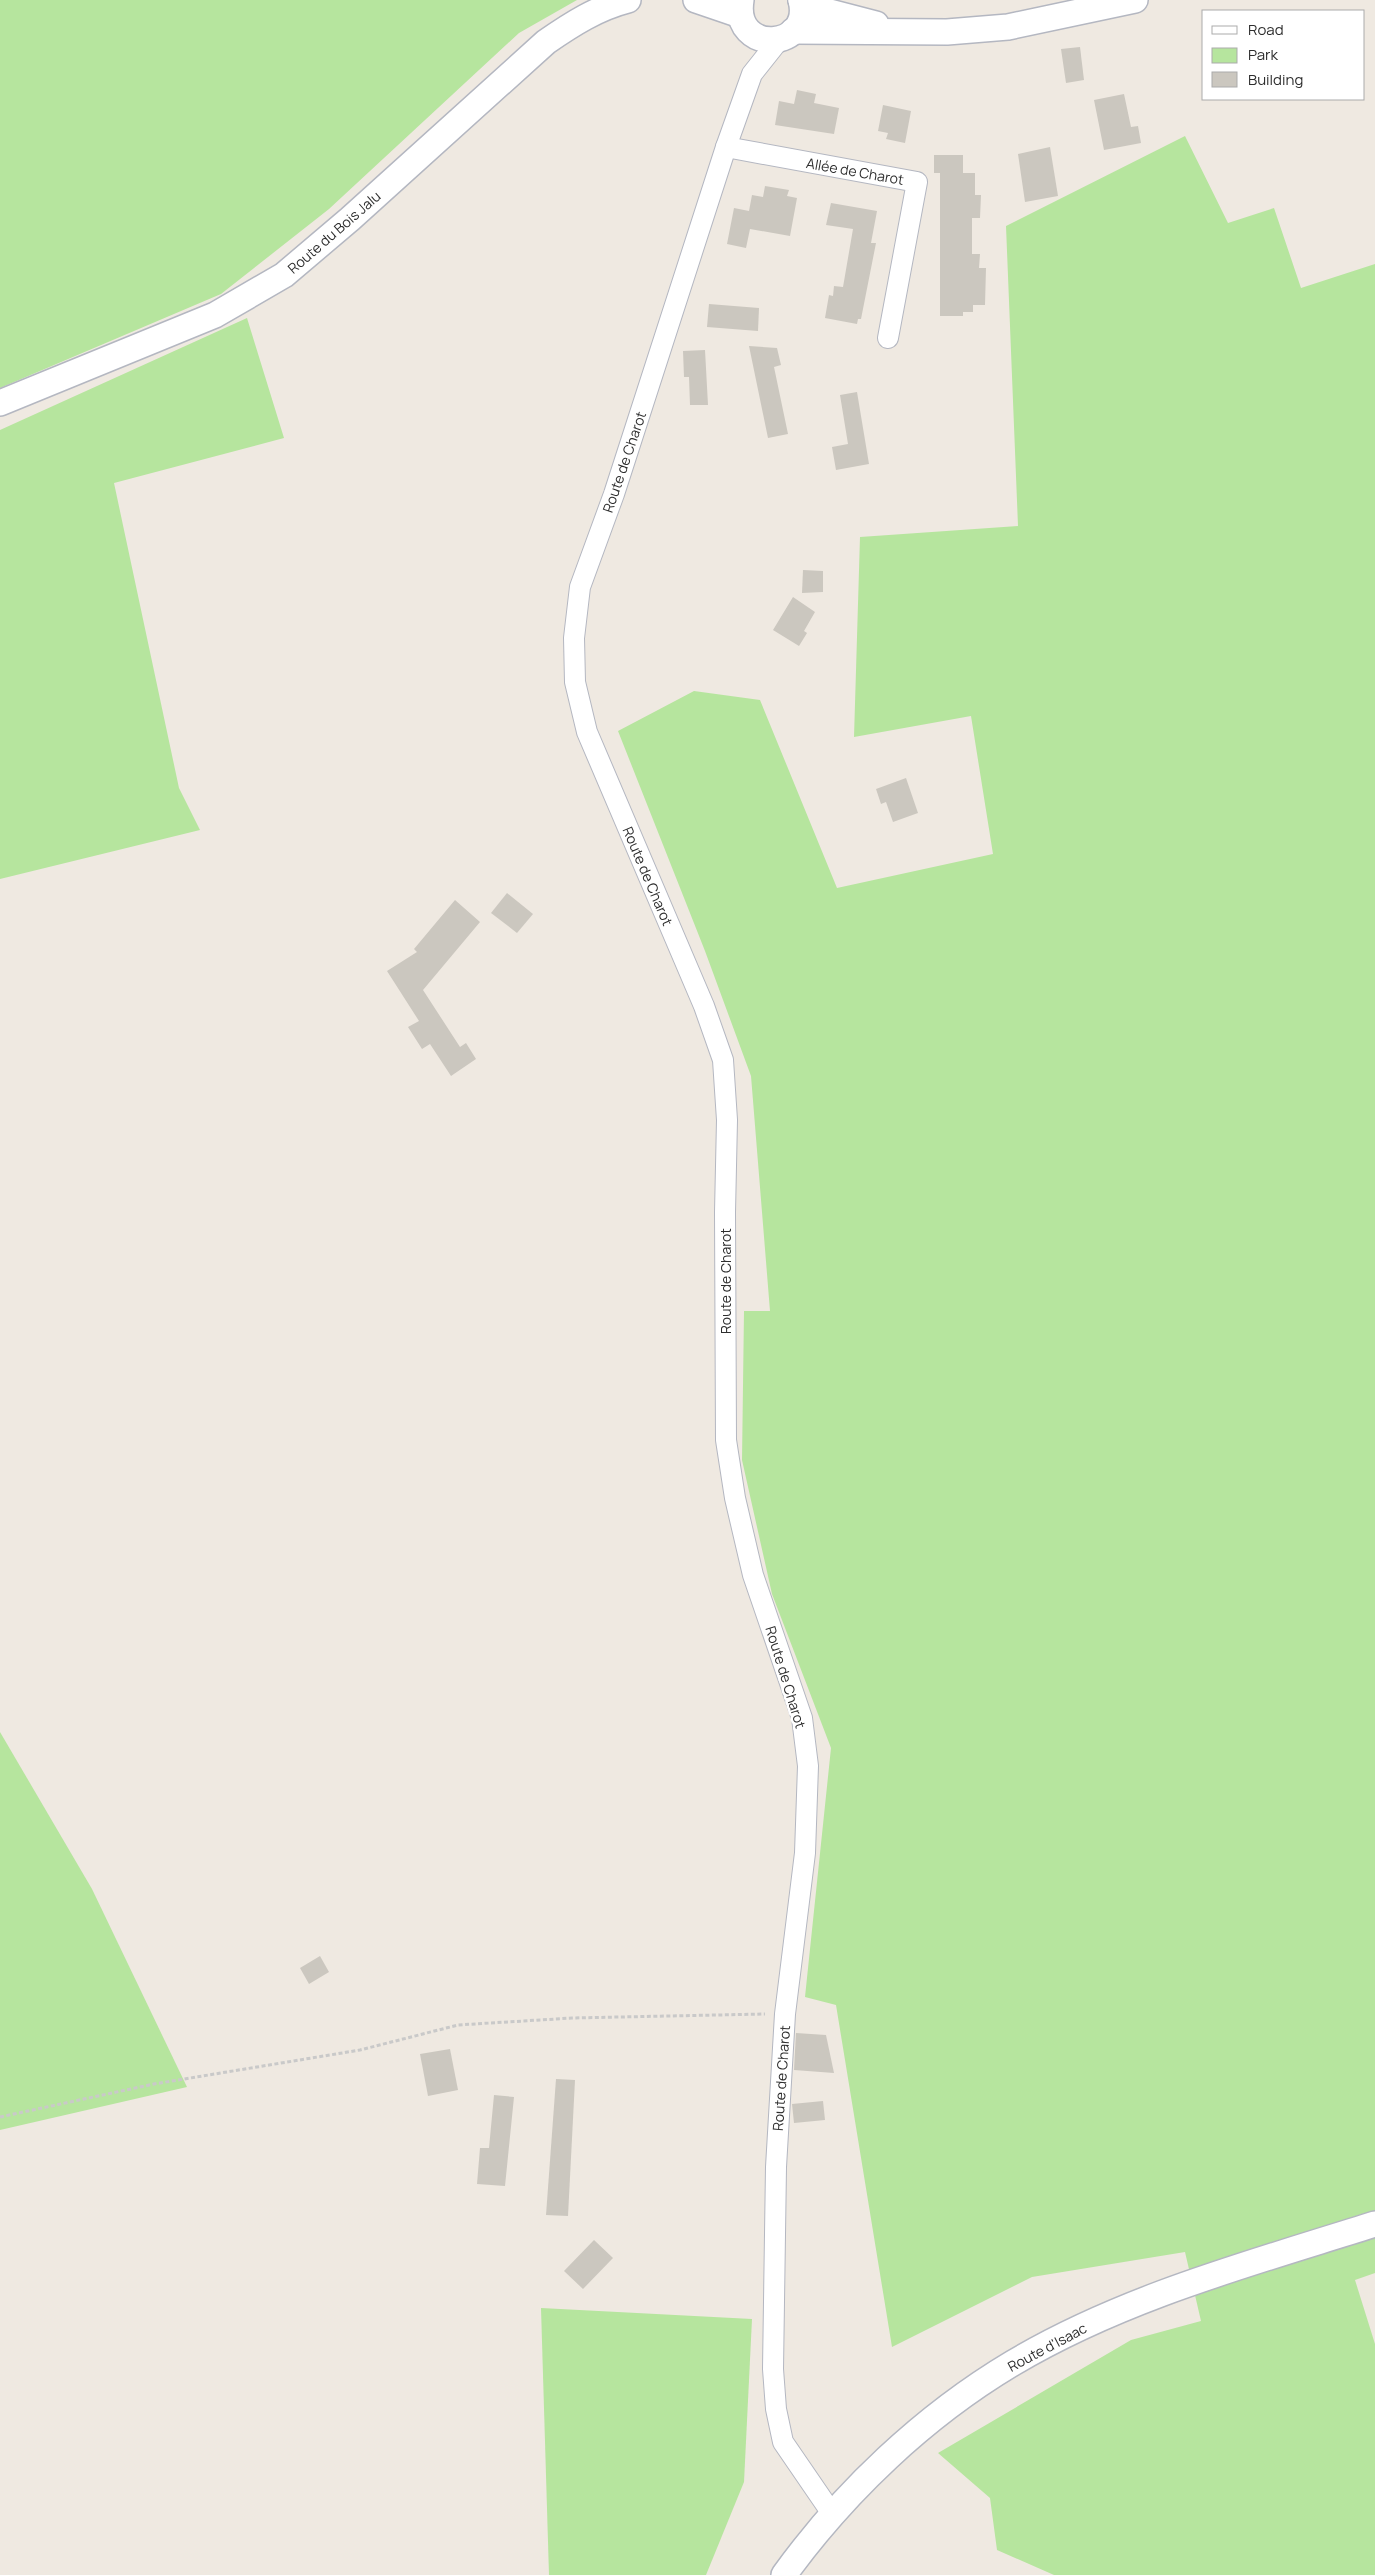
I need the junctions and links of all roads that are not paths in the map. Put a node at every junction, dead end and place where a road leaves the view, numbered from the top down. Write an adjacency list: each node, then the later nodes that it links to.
1 (628, 0): 11 (street, Route du Bois Jalu)
2 (696, 0): 5 (street)
3 (801, 0): 6 (street); 7 (street)
4 (1135, 0): 6 (street)
5 (744, 16): 7 (street); 8 (street, Route de Charot)
6 (898, 30): 7 (street)
7 (786, 36): 8 (street, Route de Charot)
8 (752, 74): 9 (street, Route de Charot)
9 (726, 147): 10 (street, Allée de Charot); 13 (street, Route de Charot)
10 (888, 338)
11 (0, 403)
12 (1375, 2224): 13 (street, Route d'Isaac)
13 (833, 2515): 14 (street, Route d'Isaac)
14 (784, 2575)

